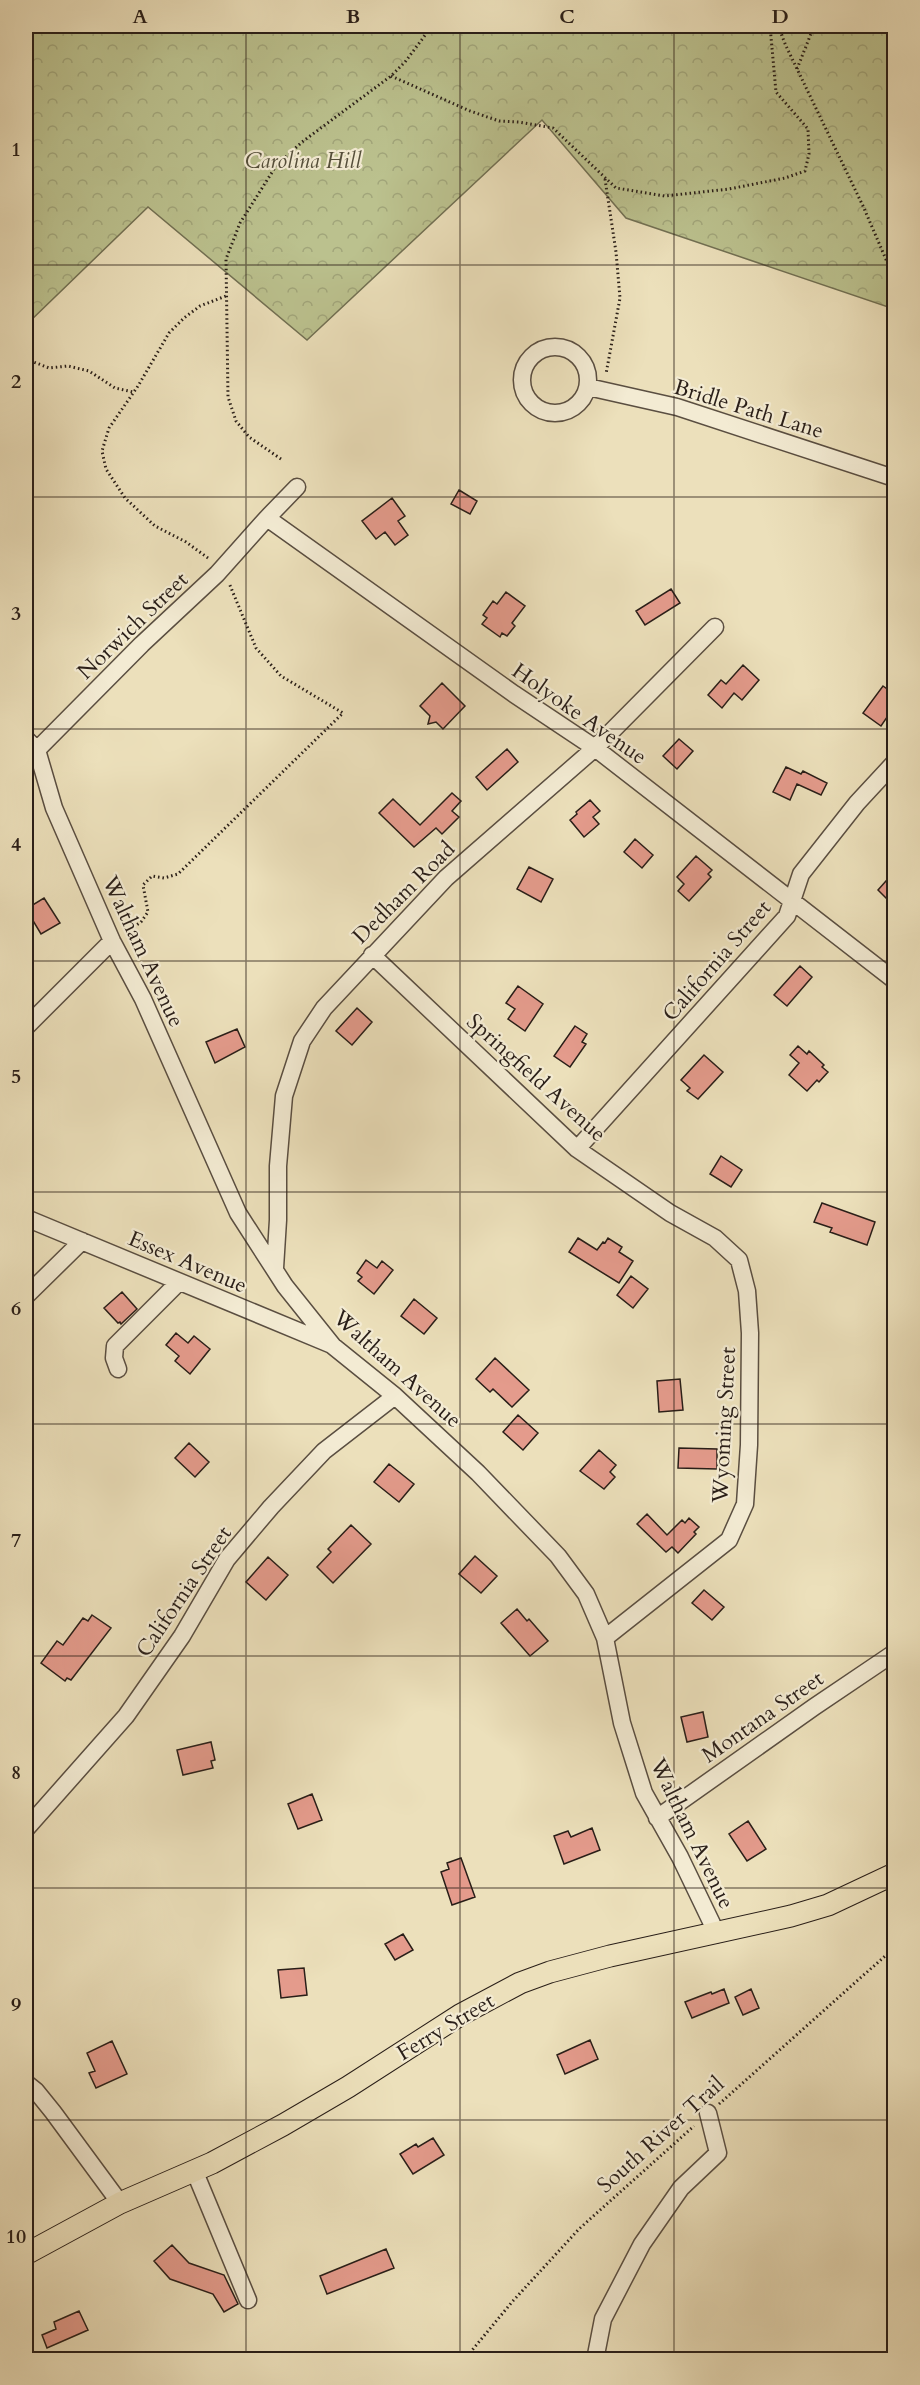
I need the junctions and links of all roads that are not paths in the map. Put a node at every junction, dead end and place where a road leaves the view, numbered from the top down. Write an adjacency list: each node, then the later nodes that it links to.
1 (595, 388): 1 (street); 2 (street, Bridle Path Lane)
2 (894, 478)
3 (297, 487): 4 (street)
4 (267, 518): 6 (street, Holyoke Avenue); 7 (street, Norwich Street)
5 (715, 627): 6 (street, Dedham Road)
6 (595, 748): 9 (street, Holyoke Avenue); 11 (street, Dedham Road)
7 (29, 750): 10 (street, Waltham Avenue)
8 (894, 763): 9 (street, California Street)
9 (794, 902): 12 (street, Holyoke Avenue); 14 (street, California Street)
10 (112, 941): 13 (street); 17 (street, Waltham Avenue)
11 (372, 955): 14 (street, Springfield Avenue); 16 (street, Dedham Road)
12 (894, 981)
13 (26, 1027)
14 (577, 1149): 22 (street, Springfield Avenue)
15 (26, 1218): 18 (street, Essex Avenue)
16 (278, 1220): 17 (street); 19 (street, Dedham Road)
17 (252, 1233): 19 (street, Waltham Avenue)
18 (82, 1241): 20 (street, Essex Avenue); 21 (street)
19 (275, 1268): 23 (street, Waltham Avenue)
20 (179, 1282): 23 (street, Essex Avenue); 24 (street)
21 (26, 1296)
22 (750, 1333): 26 (street, Wyoming Street)
23 (333, 1346): 25 (street, Waltham Avenue)
24 (118, 1369)
25 (395, 1396): 26 (street, Waltham Avenue); 29 (street, California Street)
26 (605, 1638): 28 (street, Waltham Avenue)
27 (894, 1653): 28 (street, Montana Street)
28 (657, 1818): 31 (street, Waltham Avenue)
29 (26, 1829)
30 (894, 1874): 31 (main road, Ferry Street)
31 (717, 1934): 34 (main road, Ferry Street)
32 (26, 2083): 35 (street)
33 (708, 2113): 38 (street)
34 (194, 2170): 35 (main road, Ferry Street); 37 (street)
35 (120, 2203): 36 (main road, Ferry Street)
36 (26, 2254)
37 (248, 2300)
38 (595, 2360)

